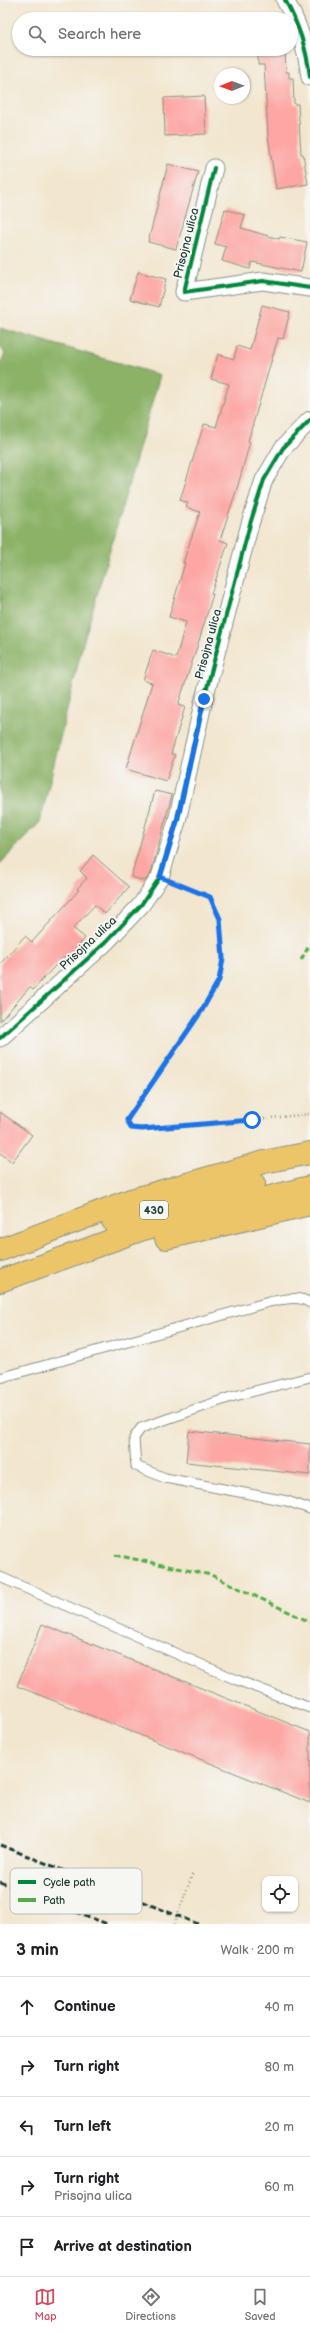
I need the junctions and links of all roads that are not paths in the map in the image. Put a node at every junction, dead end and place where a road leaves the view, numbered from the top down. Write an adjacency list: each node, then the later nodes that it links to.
1 (285, 0): 2 (street)
2 (290, 12)
3 (298, 29): 4 (street)
4 (310, 77)
5 (214, 168): 6 (street, Prisojna ulica)
6 (310, 288)
7 (310, 420): 8 (street, Prisojna ulica)
8 (0, 1038)
9 (310, 1153): 13 (highway)
10 (310, 1172): 13 (highway, 430)
11 (310, 1187): 14 (highway, 430)
12 (310, 1204): 14 (highway)
13 (0, 1251)
14 (47, 1264): 15 (highway, 430)
15 (0, 1281)
16 (310, 1303): 18 (lane)
17 (310, 1377): 19 (lane)
18 (0, 1378)
19 (310, 1509)
20 (0, 1577): 21 (lane)
21 (310, 1708)

